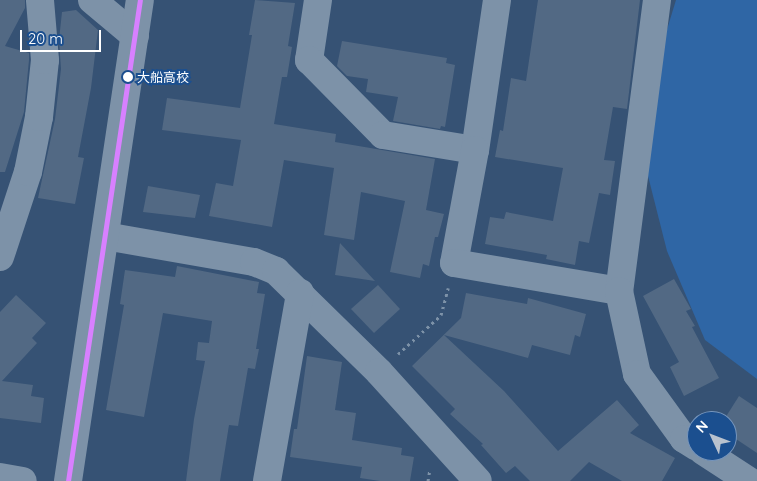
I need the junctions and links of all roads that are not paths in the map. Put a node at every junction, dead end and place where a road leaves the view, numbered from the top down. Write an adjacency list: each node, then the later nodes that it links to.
1 (40, 0): 10 (street)
2 (92, 0): 7 (street)
3 (140, 0): 7 (street)
4 (318, 0): 8 (street)
5 (497, 0): 8 (street)
6 (657, 0): 11 (street)
7 (134, 36): 9 (street)
8 (475, 150): 11 (street)
9 (105, 236): 12 (street); 17 (street)
10 (0, 257)
11 (619, 291): 13 (street)
12 (300, 293): 18 (street); 19 (street)
13 (687, 441)
14 (718, 461): 20 (street)
15 (0, 477): 16 (street)
16 (23, 481)
17 (68, 481)
18 (267, 481)
19 (478, 481)
20 (749, 481)

